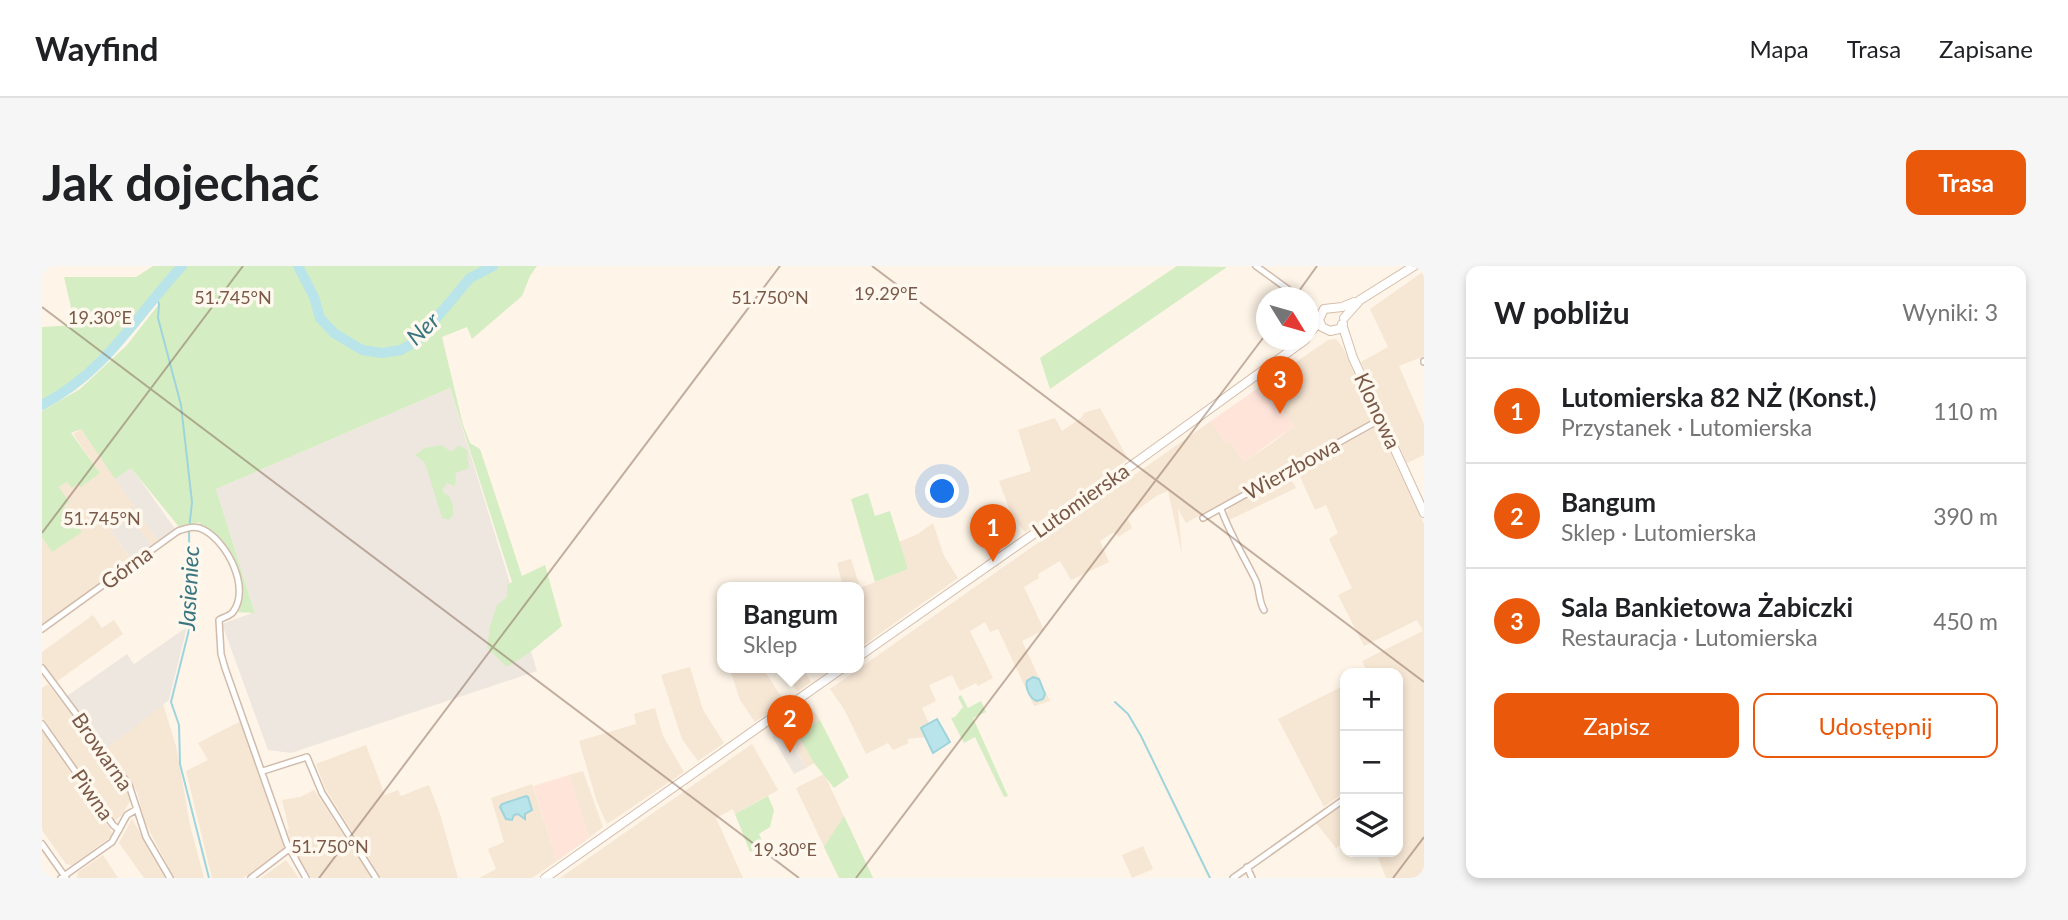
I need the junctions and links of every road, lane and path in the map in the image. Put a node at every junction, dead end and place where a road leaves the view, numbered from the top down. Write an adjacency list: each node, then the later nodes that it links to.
1 (1256, 266): 3 (street)
2 (1414, 266): 4 (main road)
3 (1285, 287)
4 (1360, 300): 6 (main road); 8 (main road)
5 (1319, 305): 6 (street)
6 (1331, 307): 7 (main road); 8 (main road)
7 (1319, 319): 9 (main road)
8 (1343, 321): 9 (main road); 11 (main road, Klonowa)
9 (1329, 331): 10 (main road, Lutomierska); 11 (main road, Klonowa)
10 (1319, 334)
11 (1348, 347): 13 (main road, Klonowa)
12 (1289, 350): 19 (main road, Lutomierska)
13 (1381, 419): 14 (street, Wierzbowa); 15 (main road, Klonowa)
14 (1221, 509): 16 (street, Wierzbowa); 17 (street)
15 (1424, 513)
16 (1203, 518)
17 (1264, 610)
18 (42, 629): 25 (street, Górna)
19 (864, 653)
20 (42, 668): 22 (street, Browarna)
21 (835, 673): 37 (main road)
22 (49, 678): 23 (street); 27 (street, Browarna)
23 (42, 683)
24 (42, 724): 28 (street, Piwna)
25 (263, 771): 30 (street); 36 (street)
26 (1340, 802): 31 (street)
27 (137, 809): 28 (street); 33 (street, Browarna)
28 (118, 830): 32 (street)
29 (42, 844): 32 (street)
30 (289, 849): 34 (street); 35 (street)
31 (1247, 867): 38 (street); 39 (street)
32 (64, 877)
33 (170, 878)
34 (251, 878)
35 (306, 878)
36 (376, 878)
37 (545, 878)
38 (1233, 878)
39 (1252, 878)

